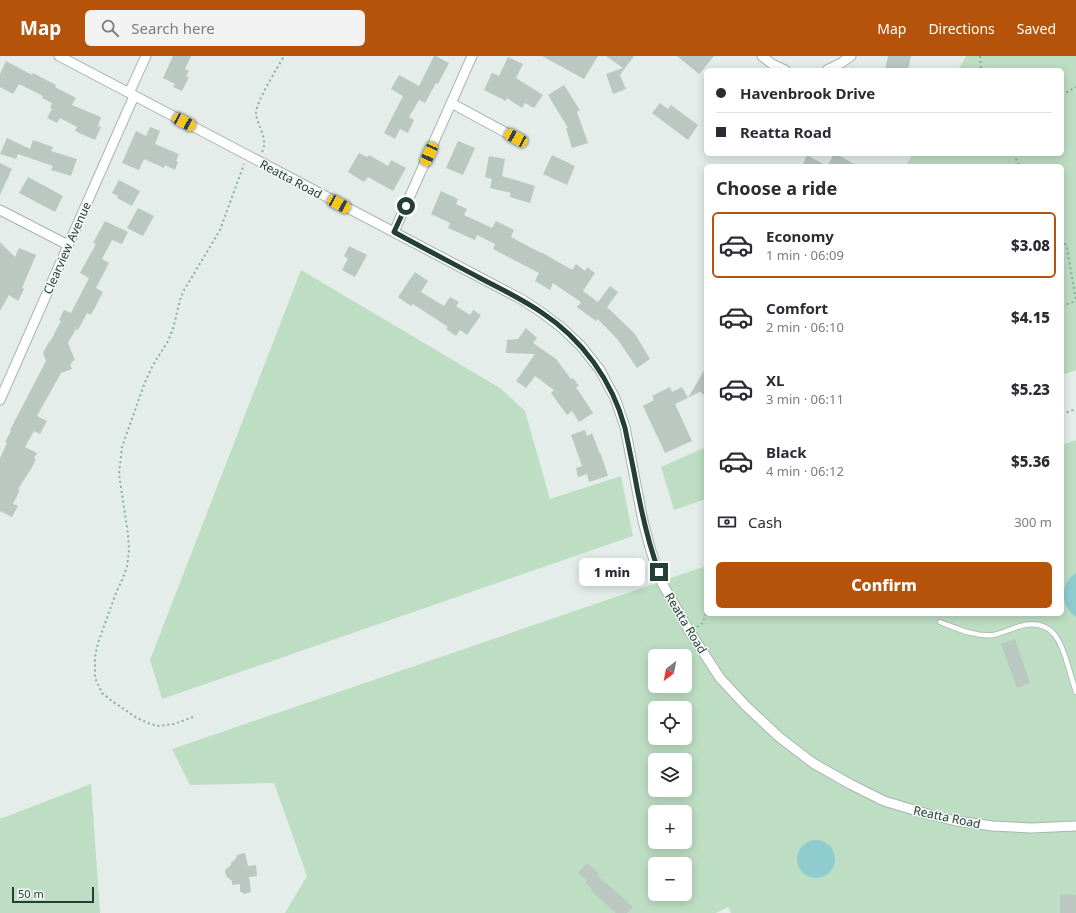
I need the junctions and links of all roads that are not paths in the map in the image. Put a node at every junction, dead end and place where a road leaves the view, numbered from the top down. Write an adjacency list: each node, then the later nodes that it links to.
1 (59, 56): 8 (street, Reatta Road)
2 (146, 56): 8 (street, Clearview Avenue)
3 (472, 56): 9 (street)
4 (762, 56): 6 (street)
5 (851, 56): 7 (street)
6 (781, 68)
7 (832, 68)
8 (132, 95): 12 (street, Reatta Road); 13 (street, Clearview Avenue)
9 (452, 103): 10 (street); 12 (street)
10 (516, 138)
11 (0, 210): 13 (street)
12 (394, 232): 17 (street, Reatta Road)
13 (68, 245): 14 (street, Clearview Avenue)
14 (0, 400)
15 (940, 622): 16 (lane)
16 (1076, 692)
17 (1076, 826)

